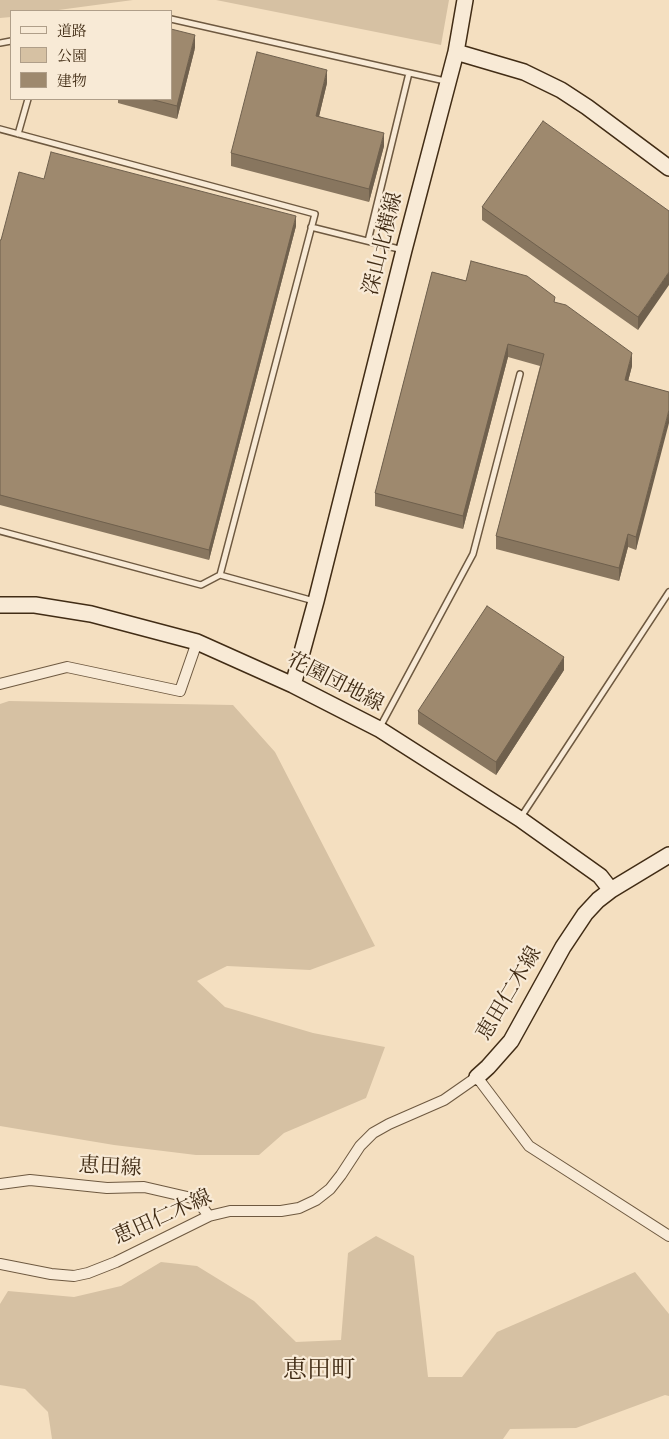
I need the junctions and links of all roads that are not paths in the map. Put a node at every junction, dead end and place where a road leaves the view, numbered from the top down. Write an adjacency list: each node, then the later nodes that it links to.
1 (465, 0): 3 (street, 深山北横線)
2 (172, 19): 4 (lane)
3 (456, 52): 5 (street, 深山北横線); 9 (street)
4 (409, 73): 5 (lane); 11 (lane)
5 (448, 82): 12 (street, 深山北横線)
6 (28, 100): 8 (lane)
7 (0, 129): 8 (lane)
8 (18, 134): 10 (lane)
9 (669, 168)
10 (311, 227): 11 (lane); 15 (lane)
11 (368, 241): 12 (lane)
12 (404, 250): 17 (street, 深山北横線)
13 (520, 374): 22 (lane)
14 (0, 531): 15 (lane)
15 (220, 575): 17 (lane)
16 (669, 592): 23 (lane)
17 (316, 602): 21 (street, 深山北横線)
18 (0, 605): 19 (street, 花園団地線)
19 (197, 642): 20 (street); 21 (street, 花園団地線)
20 (0, 684)
21 (294, 684): 22 (street, 花園団地線)
22 (379, 729): 23 (street, 花園団地線)
23 (520, 819): 25 (street, 花園団地線)
24 (669, 855): 25 (street, 恵田仁木線)
25 (611, 890): 26 (street, 恵田仁木線)
26 (477, 1077): 28 (street, 恵田仁木線); 29 (street)
27 (0, 1184): 28 (street, 恵田線)
28 (209, 1216): 30 (street, 恵田仁木線)
29 (669, 1236)
30 (0, 1264)

